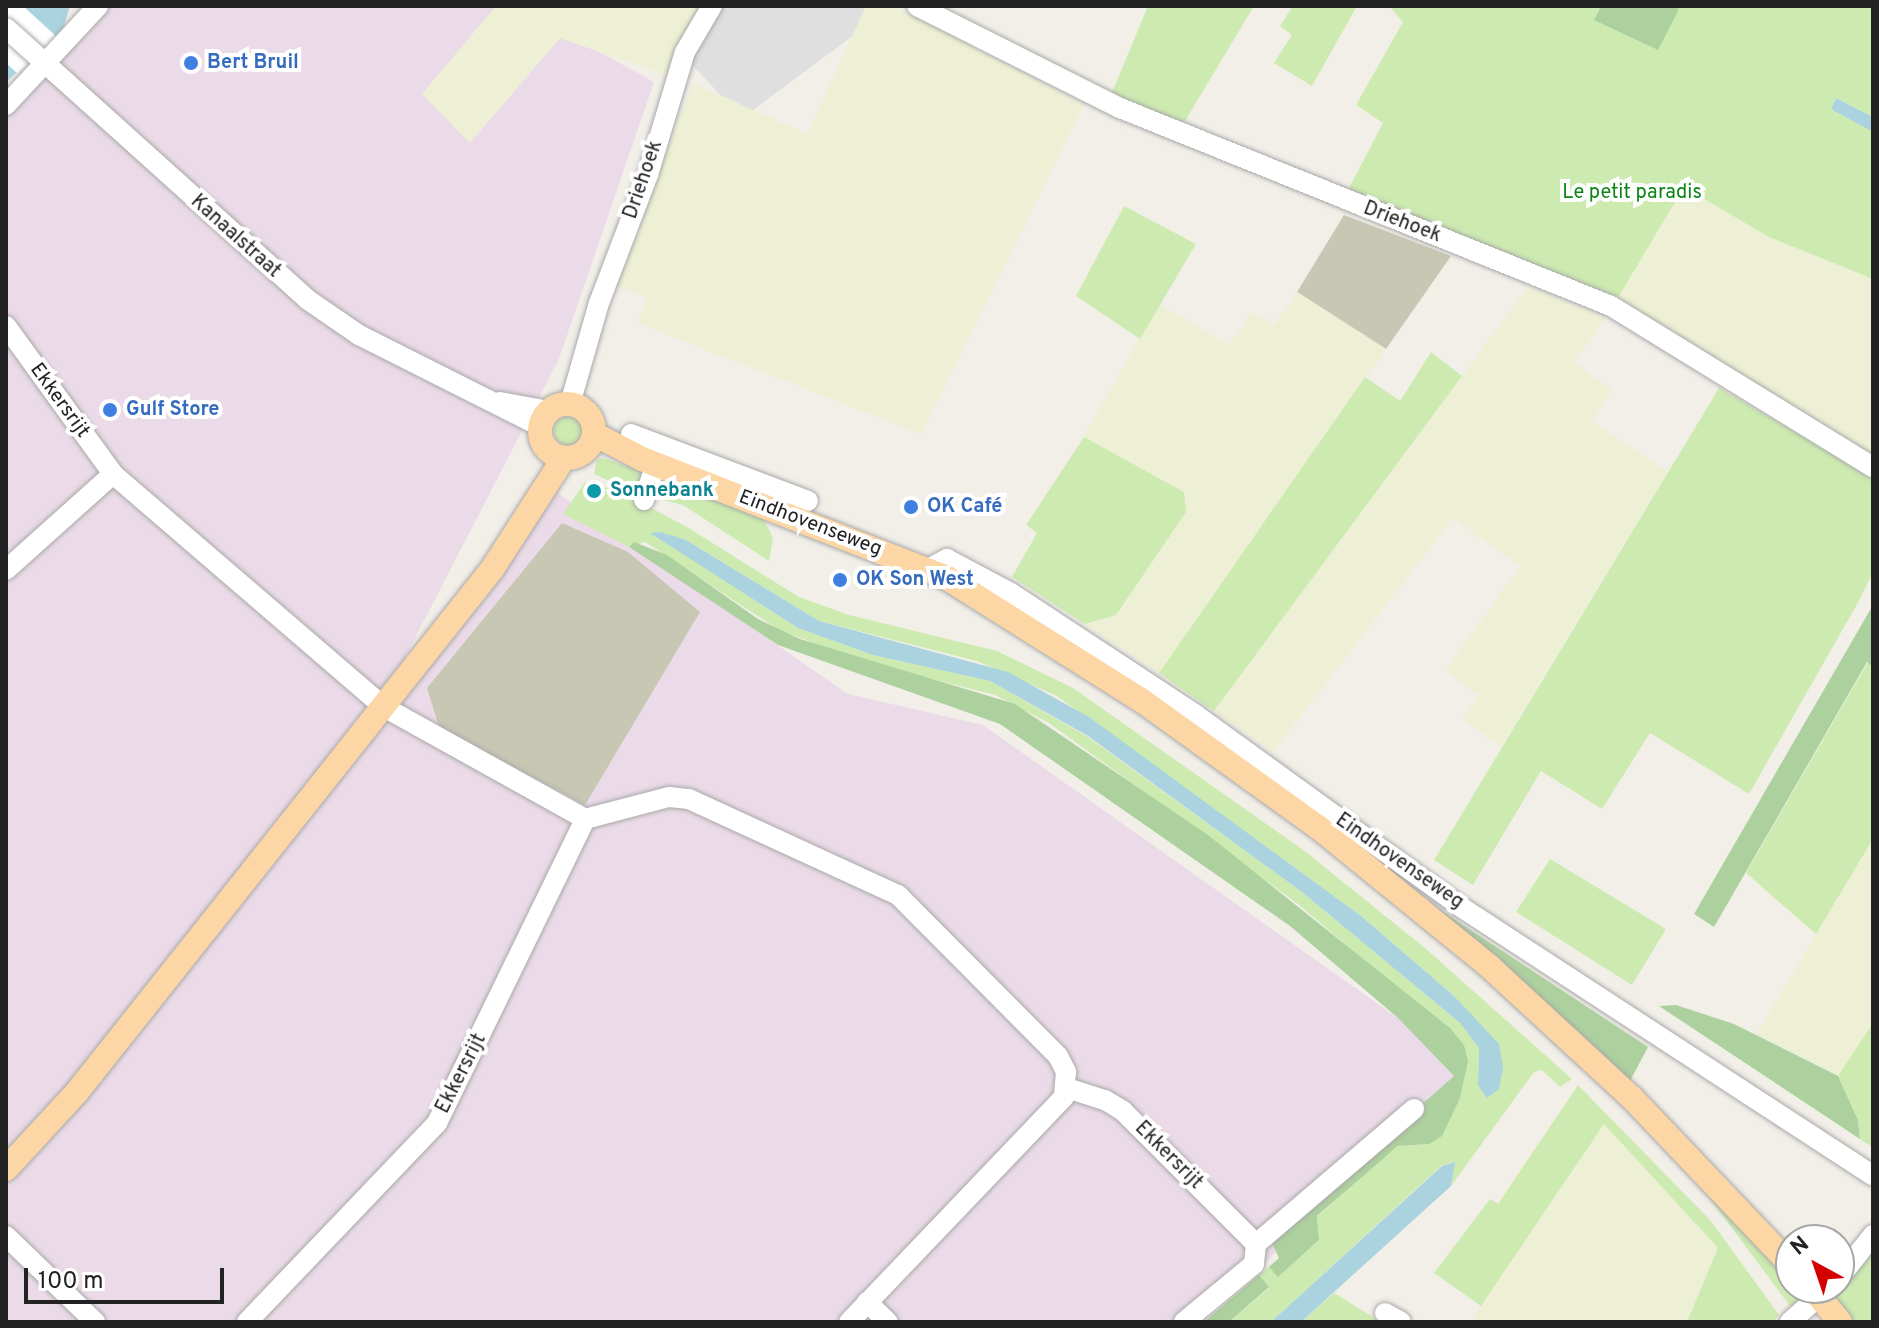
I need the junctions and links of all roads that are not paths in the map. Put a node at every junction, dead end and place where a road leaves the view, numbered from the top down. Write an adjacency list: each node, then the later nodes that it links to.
1 (98, 6): 5 (street)
2 (712, 6): 8 (street, Driehoek)
3 (917, 6): 12 (street, Driehoek)
4 (6, 28): 5 (street, Kanaalstraat)
5 (41, 60): 6 (street); 8 (street, Kanaalstraat)
6 (6, 105)
7 (6, 326): 14 (street, Ekkersrijt)
8 (560, 412): 10 (main road); 10 (main road)
9 (631, 434): 13 (street, Eindhovenseweg)
10 (574, 448): 11 (main road, Eindhovenseweg); 19 (main road)
11 (649, 461): 13 (main road, Eindhovenseweg); 15 (street)
12 (1873, 467)
13 (696, 470): 16 (street, Eindhovenseweg); 18 (main road, Eindhovenseweg)
14 (113, 474): 17 (street); 19 (street, Ekkersrijt)
15 (644, 500)
16 (808, 501)
17 (6, 570)
18 (926, 570): 24 (street, Eindhovenseweg); 28 (main road, Eindhovenseweg)
19 (384, 707): 20 (street, Ekkersrijt); 23 (main road)
20 (585, 819): 21 (street); 35 (street, Ekkersrijt)
21 (1067, 1088): 27 (street, Ekkersrijt); 30 (street)
22 (1414, 1109): 27 (street)
23 (6, 1169)
24 (1873, 1176)
25 (1873, 1235): 29 (street)
26 (6, 1236): 34 (street)
27 (1256, 1244): 38 (street)
28 (1775, 1249)
29 (1855, 1258)
30 (867, 1302): 36 (street); 37 (street)
31 (1809, 1304): 33 (street)
32 (1828, 1304): 39 (main road)
33 (1794, 1321)
34 (95, 1322)
35 (247, 1322)
36 (849, 1322)
37 (888, 1322)
38 (1184, 1322)
39 (1840, 1322)

